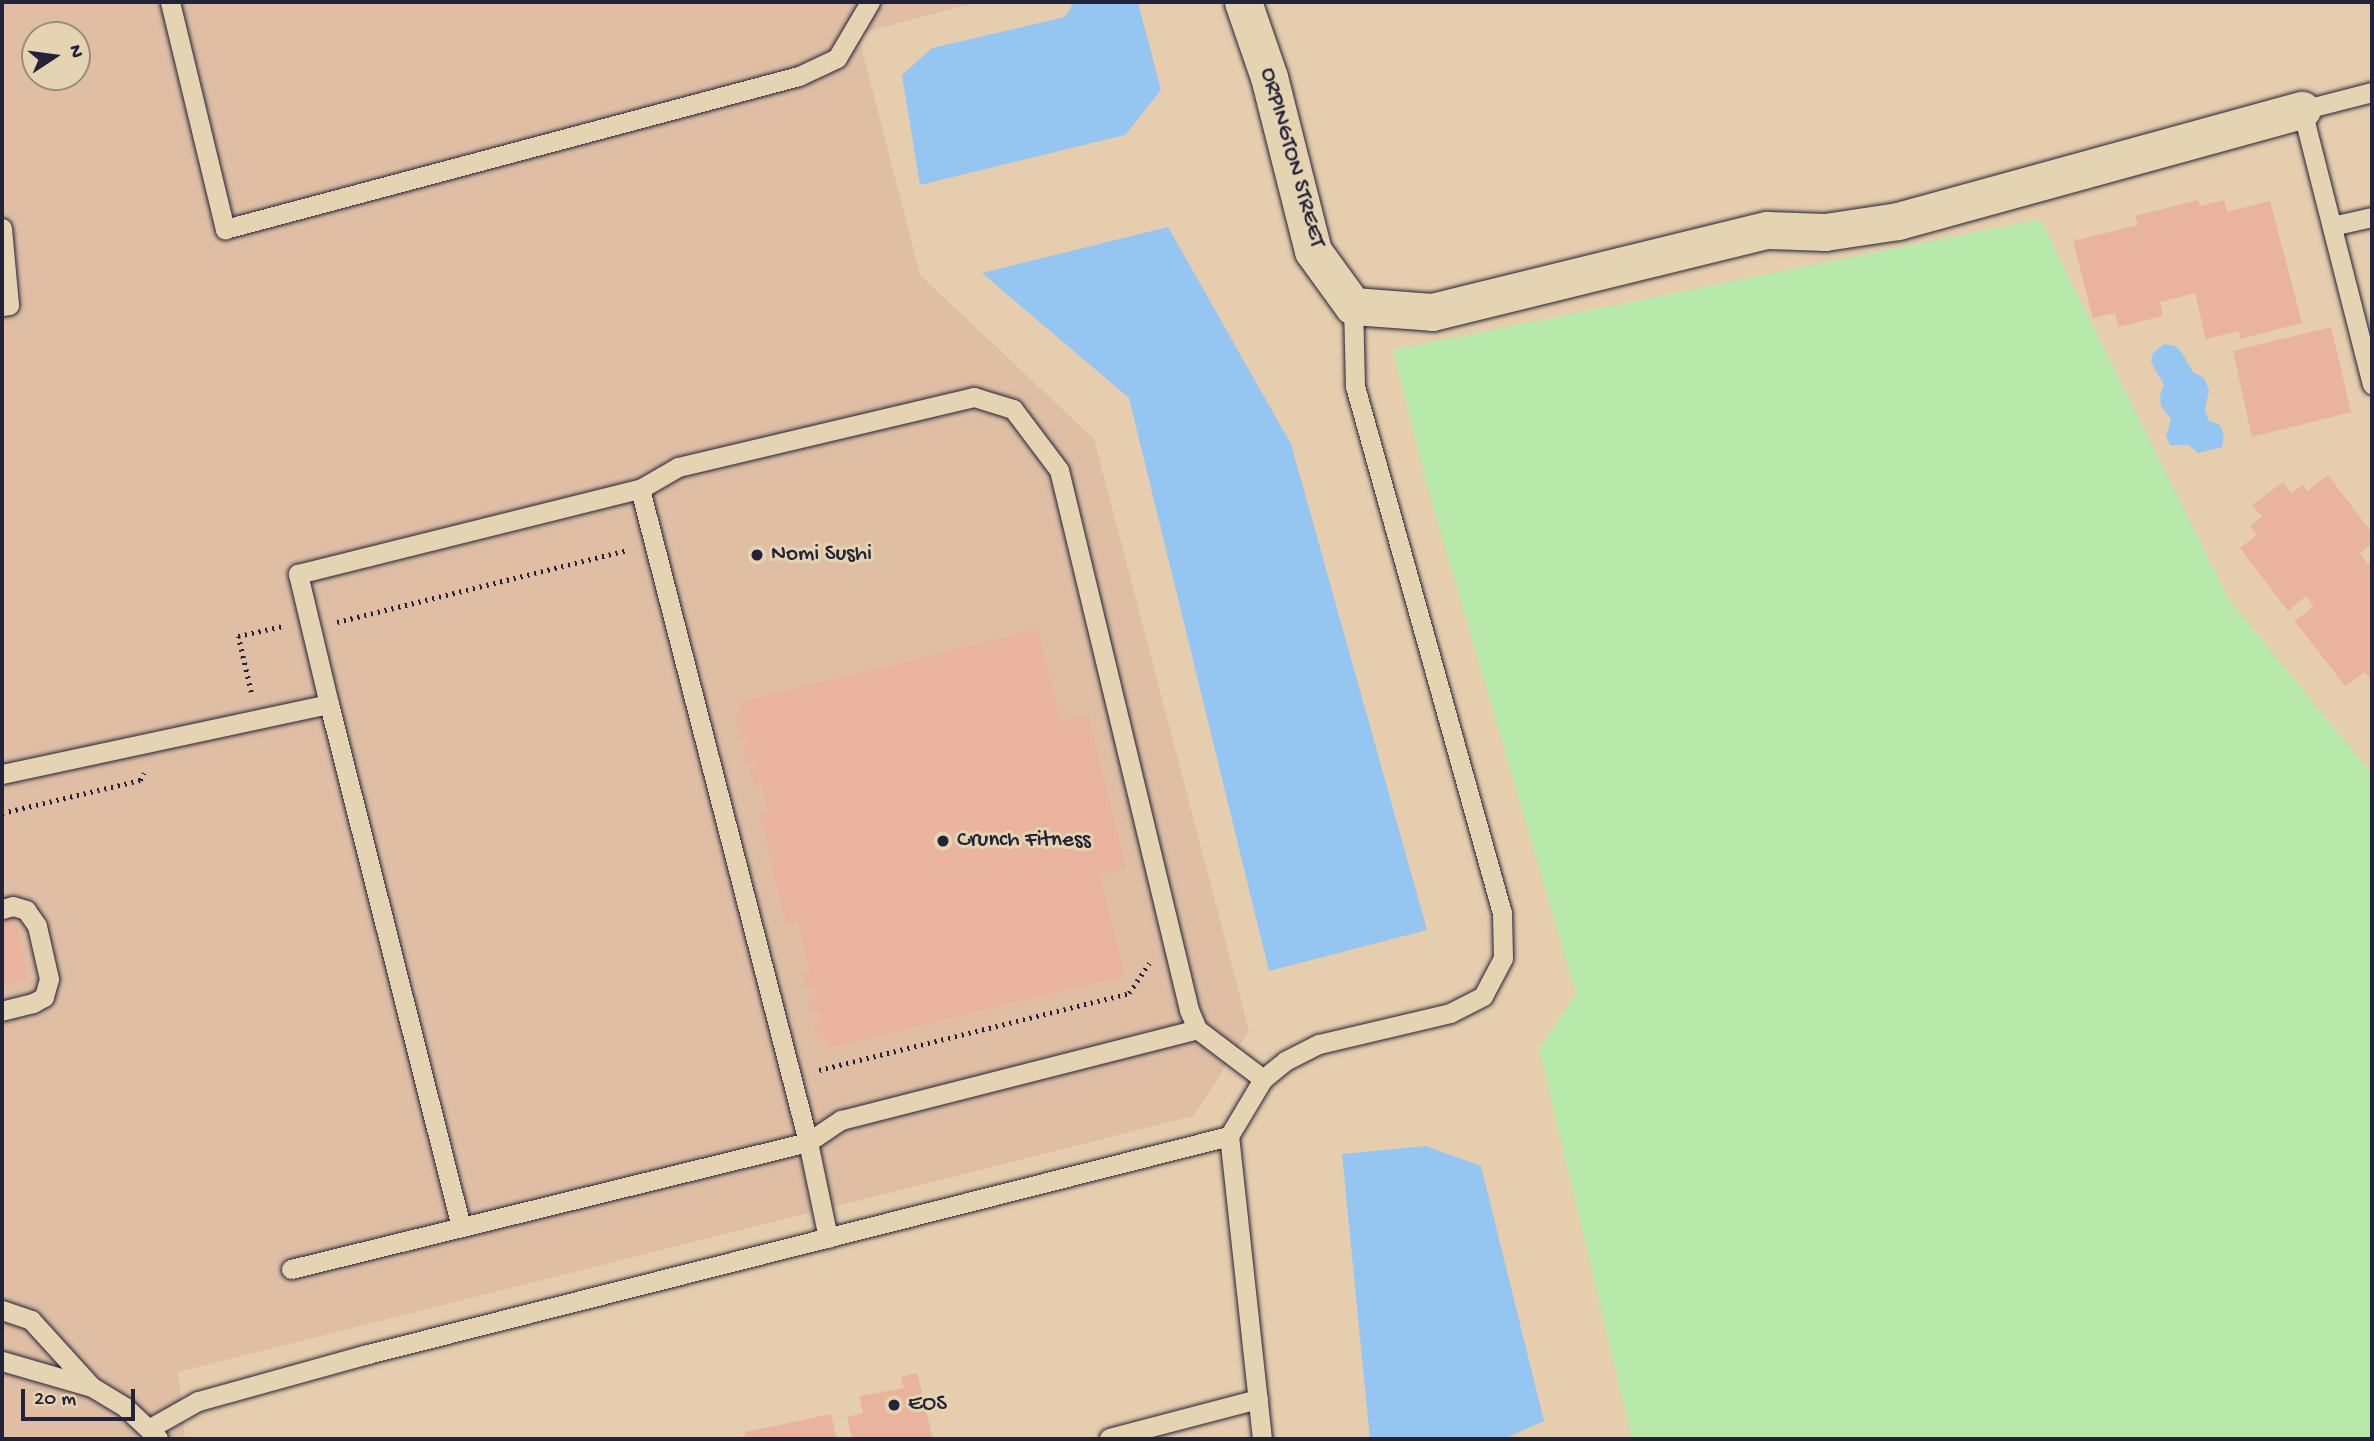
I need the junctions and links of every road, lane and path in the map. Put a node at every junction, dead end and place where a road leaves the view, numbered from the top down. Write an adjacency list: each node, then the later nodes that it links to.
1 (170, 2): 2 (lane)
2 (870, 2)
3 (1244, 2): 10 (street, ORPINGTON STREET)
4 (2372, 92): 5 (lane)
5 (2302, 110): 7 (lane); 10 (street)
6 (2372, 217): 7 (lane)
7 (2332, 226): 11 (lane)
8 (2, 228): 9 (lane)
9 (2, 306)
10 (1353, 306): 25 (lane)
11 (2372, 384)
12 (640, 489): 13 (lane); 14 (lane); 23 (lane)
13 (654, 544): 14 (path); 27 (lane)
14 (310, 624): 15 (path); 16 (lane)
15 (239, 696)
16 (330, 704): 17 (lane); 28 (lane)
17 (146, 743): 18 (lane); 19 (path)
18 (2, 774)
19 (2, 813)
20 (2, 909): 22 (lane)
21 (1150, 960): 24 (path)
22 (2, 1010)
23 (1197, 1029): 25 (lane); 27 (lane)
24 (815, 1071)
25 (1263, 1079): 26 (lane)
26 (1229, 1136): 29 (lane); 34 (lane)
27 (808, 1142): 28 (lane); 29 (lane)
28 (461, 1227): 30 (lane)
29 (828, 1238): 35 (lane)
30 (290, 1269)
31 (2, 1310): 33 (lane)
32 (2, 1361): 33 (lane)
33 (92, 1387): 35 (lane)
34 (1258, 1399): 36 (lane); 37 (lane)
35 (154, 1434)
36 (1109, 1438)
37 (1262, 1439)

